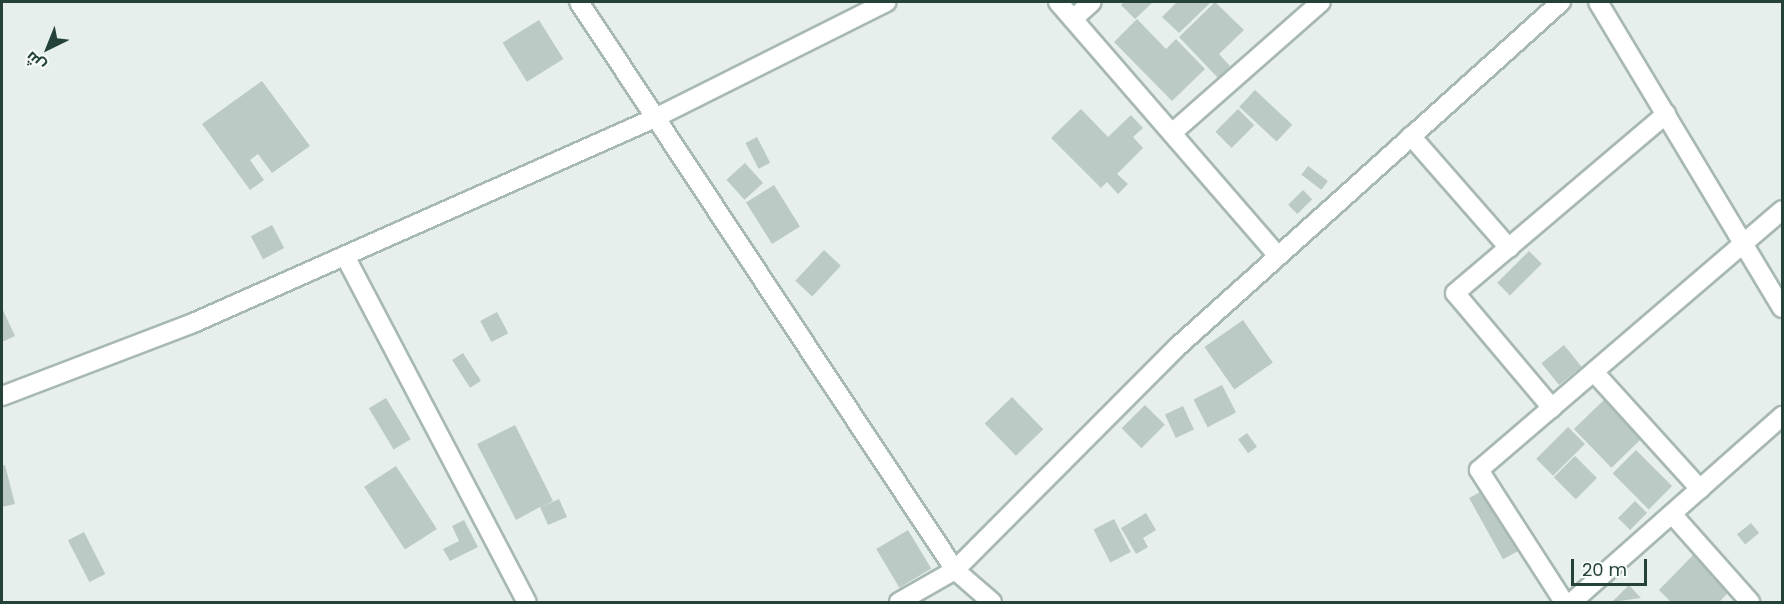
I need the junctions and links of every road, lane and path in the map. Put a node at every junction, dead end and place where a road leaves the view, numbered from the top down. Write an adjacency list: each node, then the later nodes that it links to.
1 (579, 2): 10 (street)
2 (887, 2): 10 (street)
3 (1058, 2): 8 (street)
4 (1092, 2): 8 (street)
5 (1321, 2): 11 (street)
6 (1561, 2): 12 (street)
7 (1598, 2): 9 (street)
8 (1073, 19): 11 (street)
9 (1666, 114): 14 (street); 15 (street)
10 (655, 118): 16 (street); 25 (street)
11 (1172, 133): 17 (street)
12 (1411, 136): 15 (street); 17 (street)
13 (1782, 210): 14 (street)
14 (1744, 244): 18 (street); 19 (street)
15 (1509, 248): 21 (street)
16 (345, 256): 20 (street); 26 (street)
17 (1278, 256): 25 (street)
18 (1782, 308)
19 (1594, 372): 21 (street); 23 (street)
20 (2, 396)
21 (1552, 408): 29 (street)
22 (1782, 416): 23 (street)
23 (1700, 489): 24 (street)
24 (1672, 514): 30 (street); 31 (street)
25 (955, 570): 27 (street); 28 (street)
26 (527, 603)
27 (899, 603)
28 (992, 603)
29 (1564, 603)
30 (1572, 603)
31 (1750, 603)

